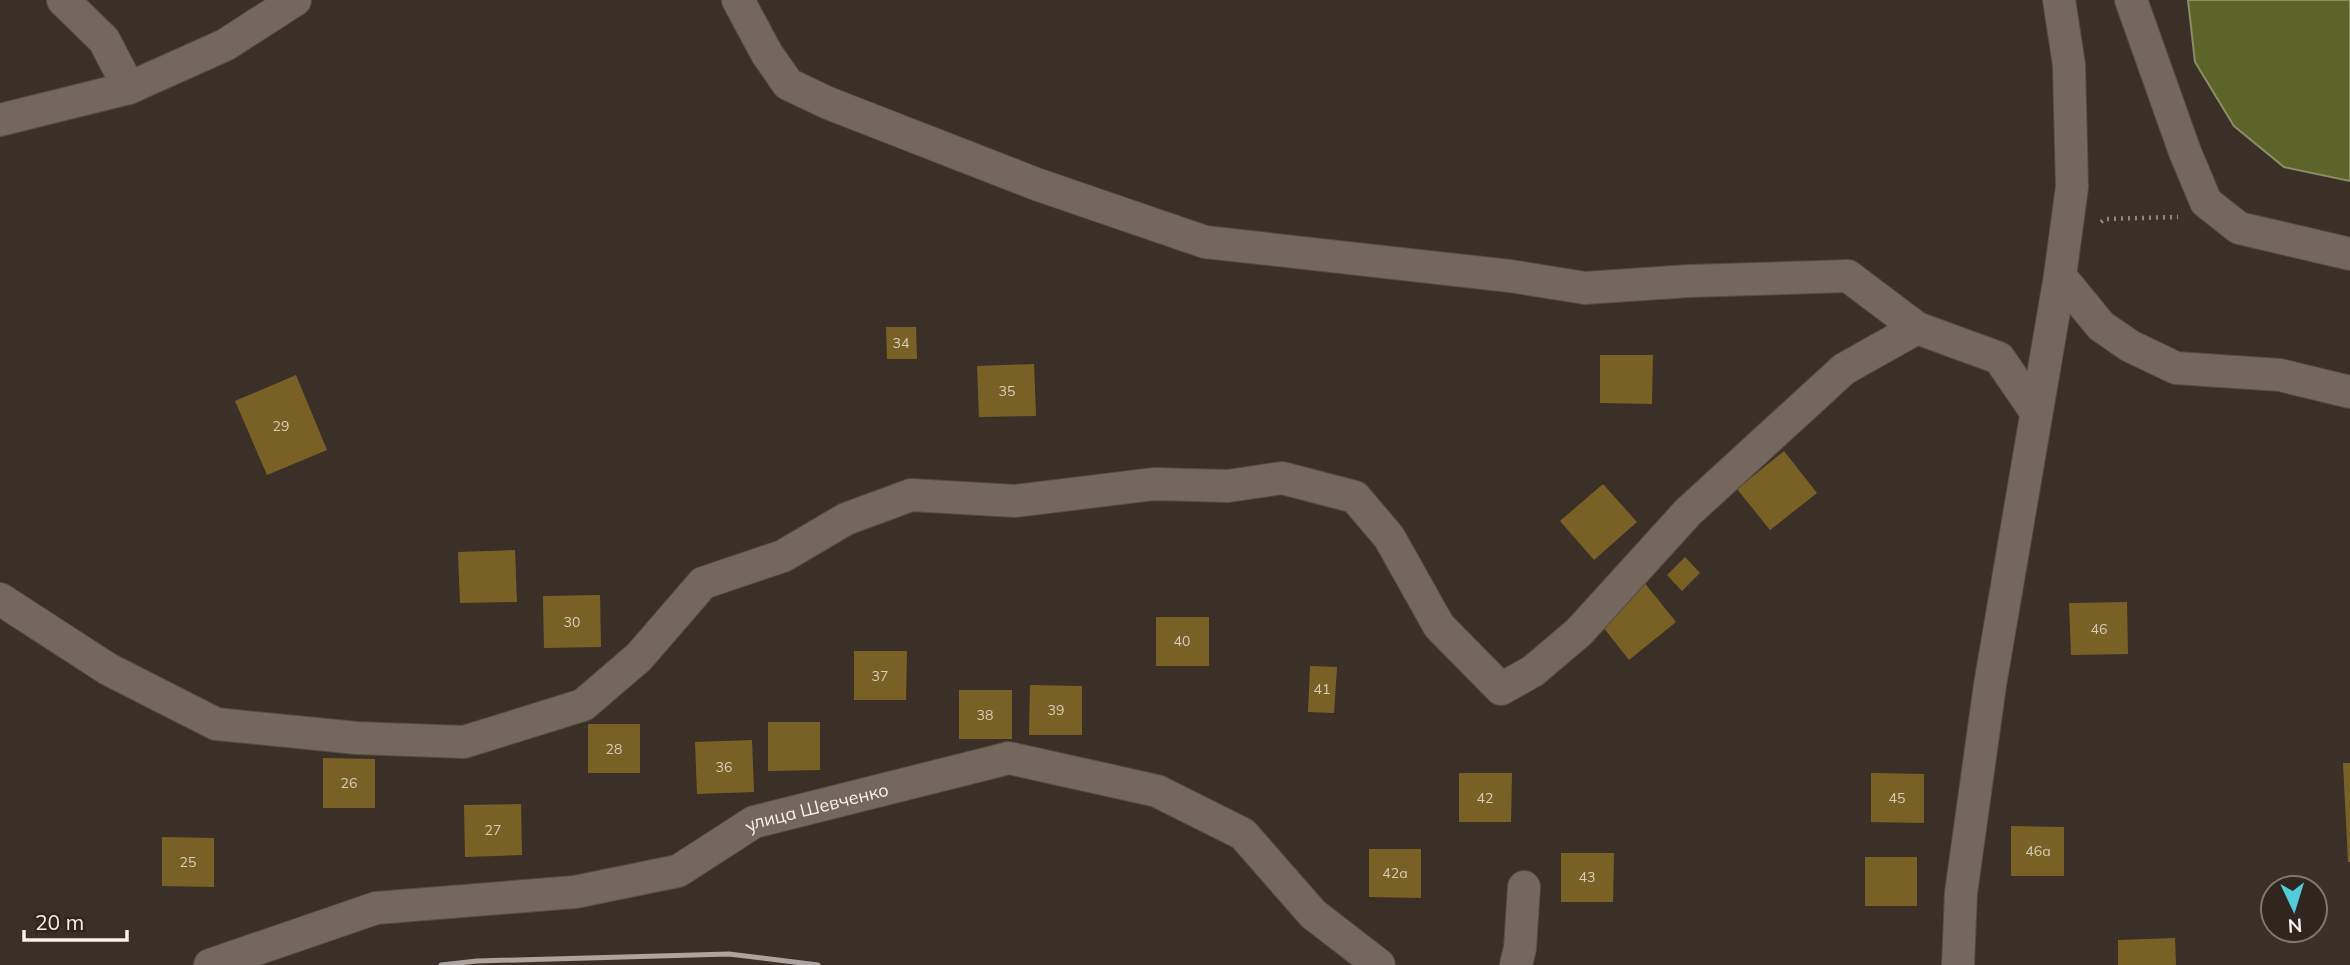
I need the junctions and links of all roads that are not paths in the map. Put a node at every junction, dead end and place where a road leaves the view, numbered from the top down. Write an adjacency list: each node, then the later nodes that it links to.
1 (63, 0): 6 (street)
2 (295, 0): 6 (street)
3 (738, 0): 10 (street)
4 (2059, 0): 9 (street)
5 (2131, 0): 8 (street)
6 (129, 88): 7 (street)
7 (0, 120)
8 (2350, 254)
9 (2061, 265): 11 (street); 12 (street)
10 (1917, 328): 12 (street); 13 (street)
11 (2350, 392)
12 (2036, 412): 18 (street)
13 (0, 599)
14 (1524, 887): 17 (street)
15 (210, 965): 16 (street, улица Шевченко)
16 (1379, 965)
17 (1516, 965)
18 (1958, 965)

